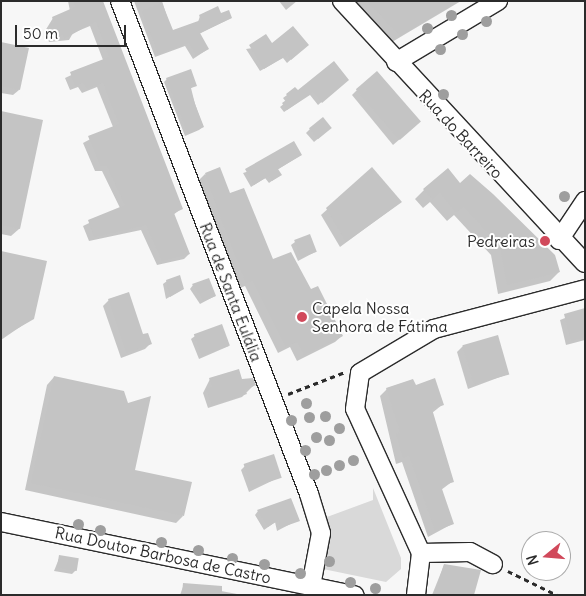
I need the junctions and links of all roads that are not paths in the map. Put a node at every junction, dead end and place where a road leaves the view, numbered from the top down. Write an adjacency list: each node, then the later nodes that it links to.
1 (120, 1): 12 (street, Rua de Santa Eulália)
2 (342, 1): 4 (street, Rua do Barreiro)
3 (498, 1): 4 (street)
4 (396, 62): 6 (street, Rua do Barreiro)
5 (585, 201): 6 (street)
6 (559, 240): 7 (street, Rua do Barreiro)
7 (585, 263)
8 (585, 289): 10 (street)
9 (1, 522): 12 (street, Rua Doutor Barbosa de Castro)
10 (421, 553): 11 (street); 13 (street)
11 (493, 564)
12 (312, 586): 14 (street, Rua Doutor Barbosa de Castro)
13 (418, 588)
14 (355, 595)

